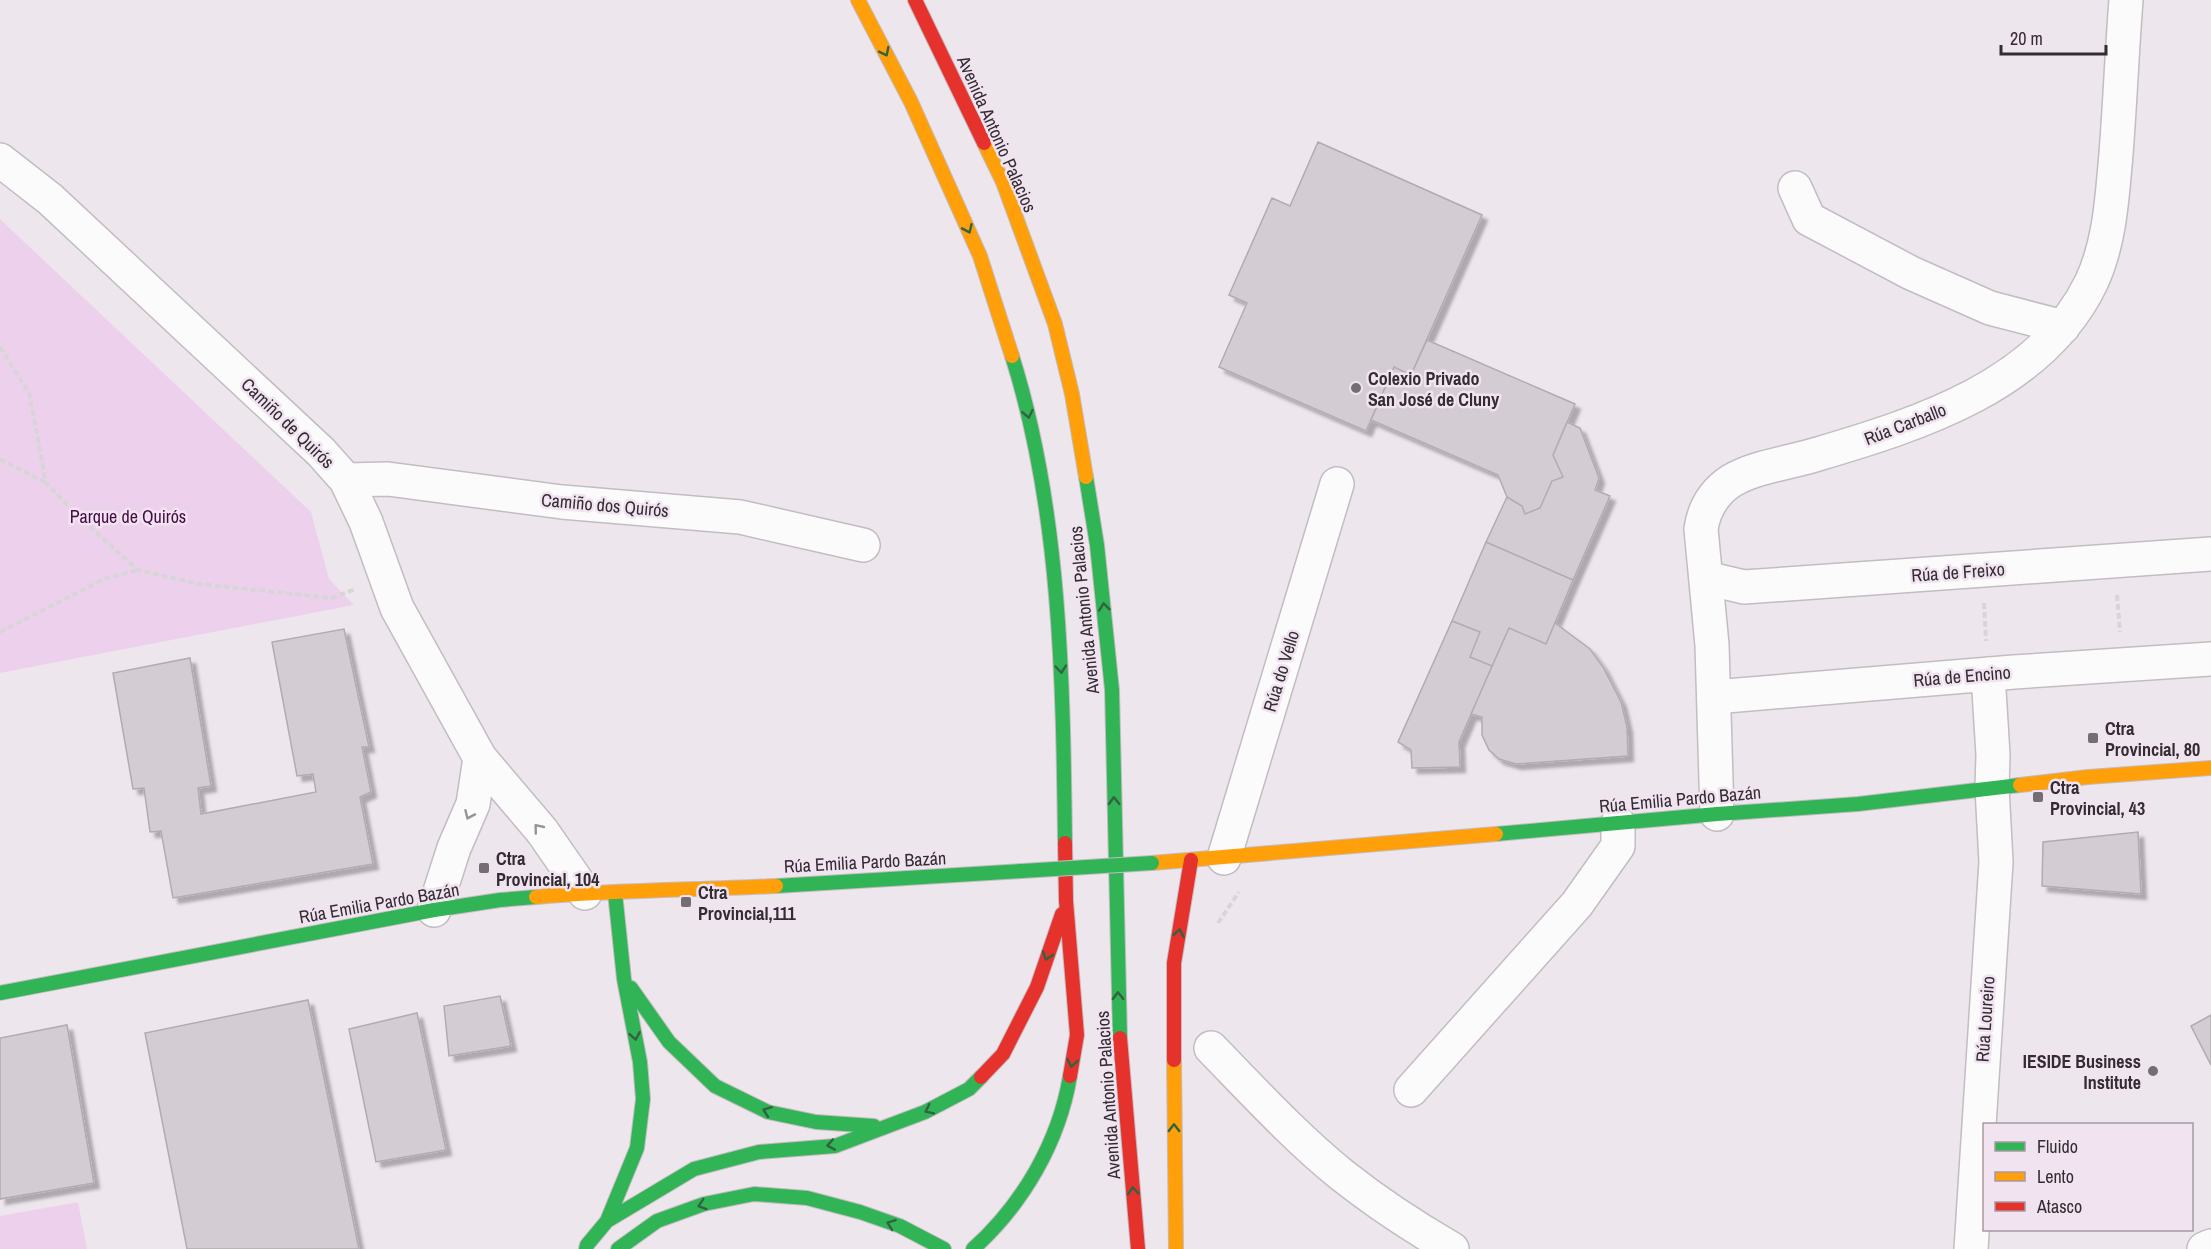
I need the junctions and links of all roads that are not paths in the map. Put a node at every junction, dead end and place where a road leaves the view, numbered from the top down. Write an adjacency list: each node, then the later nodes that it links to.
1 (858, 0): 23 (main road, Avenida Antonio Palacios, one-way to 23)
2 (915, 0): 36 (main road, Avenida Antonio Palacios, one-way to 2)
3 (2126, 0): 6 (street, Rúa Carballo)
4 (0, 160): 7 (street, Camiño de Quirós)
5 (1795, 188): 6 (street)
6 (2063, 327): 11 (street, Rúa Carballo)
7 (346, 480): 9 (street, Camiño dos Quirós); 15 (street, Camiño de Quirós)
8 (1337, 484): 20 (street, Rúa do Vello)
9 (863, 544)
10 (2211, 554): 11 (street, Rúa de Freixo)
11 (1706, 578): 14 (street, Rúa Carballo)
12 (1987, 659): 13 (street, Rúa de Encino); 14 (street, Rúa de Encino); 17 (street, Rúa Loureiro)
13 (2211, 659)
14 (1714, 697): 18 (street, Rúa Carballo)
15 (480, 758): 22 (street, Camiño de Quirós, one-way to 15); 24 (street, one-way to 24)
16 (2211, 768): 17 (main road, Rúa Emilia Pardo Bazán)
17 (1992, 789): 18 (main road, Rúa Emilia Pardo Bazán); 39 (street, Rúa Loureiro)
18 (1717, 814): 19 (main road, Rúa Emilia Pardo Bazán)
19 (1618, 823): 20 (main road, Rúa Emilia Pardo Bazán); 28 (street)
20 (1224, 858): 21 (main road, Rúa Emilia Pardo Bazán)
21 (1191, 860): 22 (main road, Rúa Emilia Pardo Bazán, bridge); 37 (main road, one-way to 21)
22 (600, 892): 24 (main road, Rúa Emilia Pardo Bazán); 25 (main road)
23 (1066, 901): 29 (main road, one-way to 29); 35 (main road, Avenida Antonio Palacios, one-way to 35)
24 (434, 910): 26 (main road, Rúa Emilia Pardo Bazán)
25 (624, 979): 29 (main road, one-way to 25); 30 (main road, one-way to 30)
26 (0, 993)
27 (1211, 1048): 38 (street)
28 (1411, 1090)
29 (886, 1127): 30 (main road, one-way to 30)
30 (607, 1221): 32 (main road)
31 (2211, 1246): 40 (street)
32 (586, 1249)
33 (618, 1249): 34 (main road, one-way to 33)
34 (944, 1249)
35 (973, 1249)
36 (1138, 1249)
37 (1176, 1249)
38 (1452, 1249)
39 (1971, 1249)
40 (2204, 1249)

